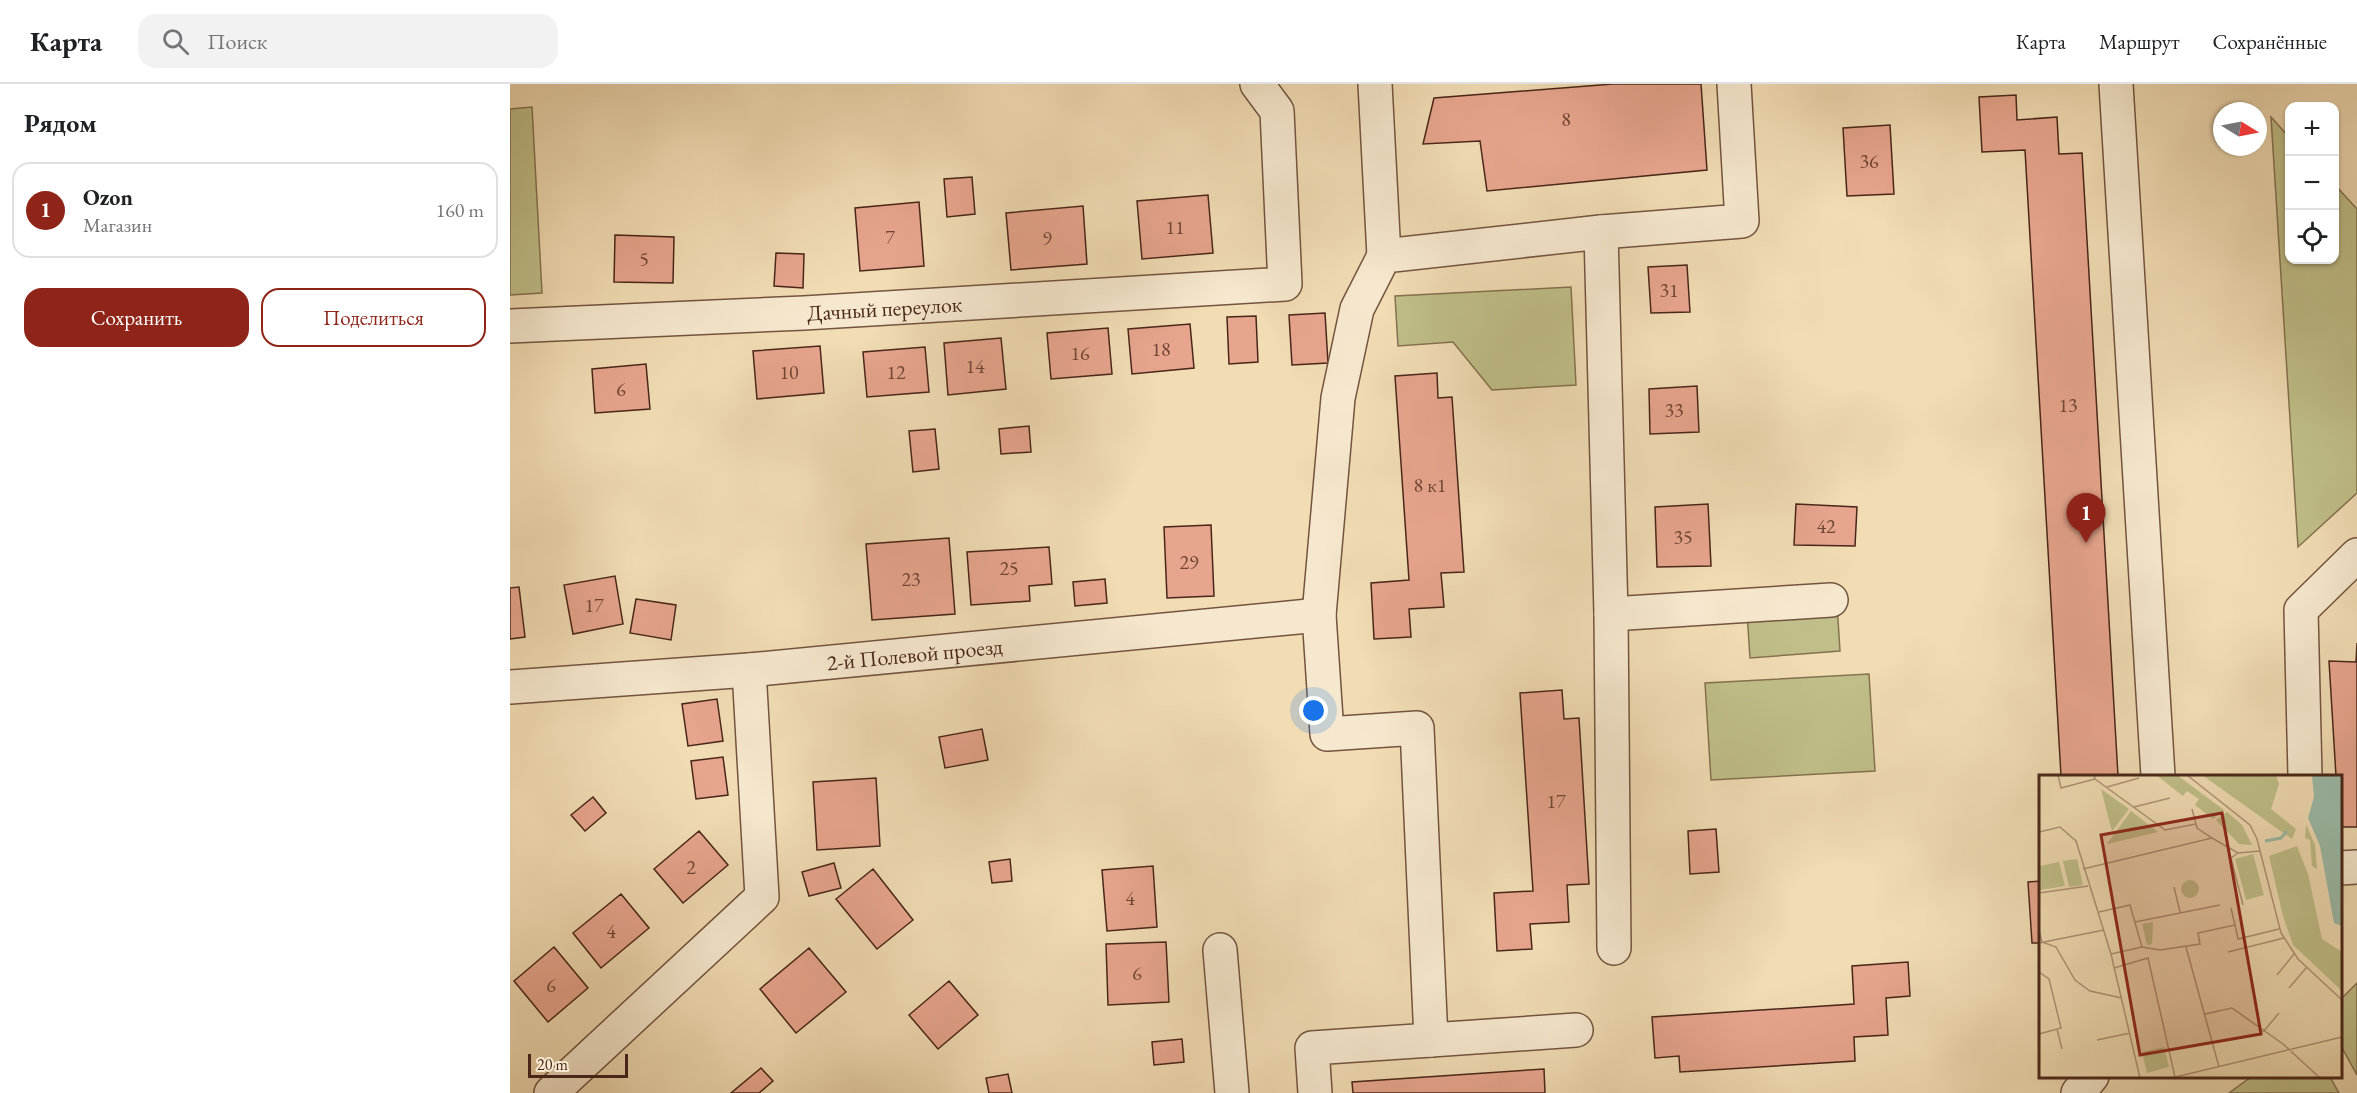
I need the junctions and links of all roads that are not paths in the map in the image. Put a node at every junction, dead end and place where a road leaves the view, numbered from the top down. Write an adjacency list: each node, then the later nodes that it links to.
1 (1257, 84): 7 (lane, Дачный переулок)
2 (1375, 84): 6 (lane)
3 (1734, 84): 5 (lane)
4 (2116, 84): 14 (lane)
5 (1601, 232): 6 (lane); 10 (lane)
6 (1384, 256): 11 (lane)
7 (510, 326)
8 (2357, 555): 15 (lane)
9 (1831, 600): 10 (lane)
10 (1611, 614): 18 (lane)
11 (1319, 615): 12 (lane, 2-й Полевой проезд); 21 (lane)
12 (749, 670): 13 (lane, 2-й Полевой проезд); 23 (lane)
13 (510, 687)
14 (2158, 775)
15 (2305, 775)
16 (2357, 867): 17 (lane)
17 (2342, 868)
18 (1614, 948)
19 (1220, 950): 24 (lane)
20 (1576, 1030): 21 (lane)
21 (1431, 1040): 25 (lane)
22 (2091, 1078): 26 (lane)
23 (551, 1093)
24 (1232, 1093)
25 (1315, 1093)
26 (2078, 1093)

